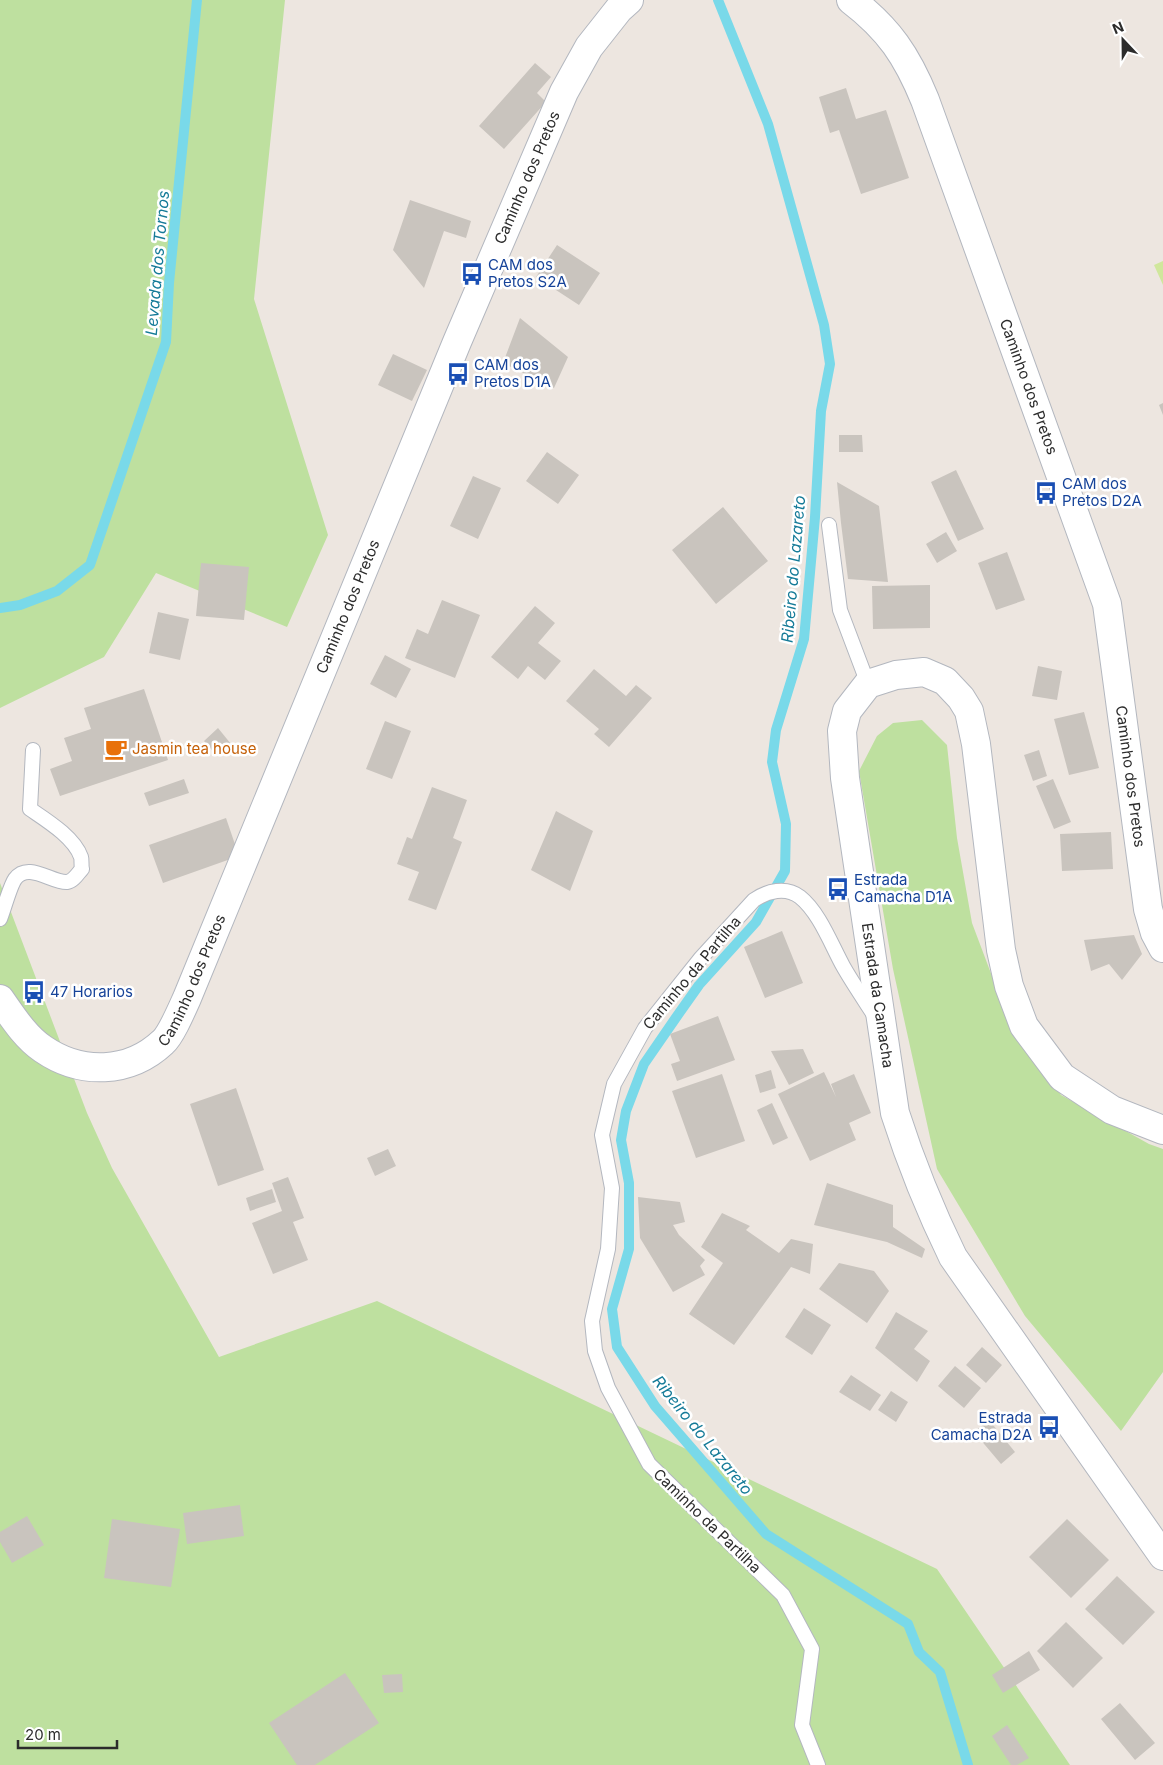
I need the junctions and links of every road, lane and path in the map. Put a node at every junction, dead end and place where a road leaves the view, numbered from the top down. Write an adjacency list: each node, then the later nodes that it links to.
1 (628, 0): 8 (main road, Caminho dos Pretos)
2 (852, 0): 7 (main road, Caminho dos Pretos)
3 (830, 525): 4 (lane)
4 (868, 684): 9 (main road, Estrada da Camacha); 10 (main road)
5 (33, 750): 6 (lane)
6 (0, 919)
7 (1163, 948)
8 (0, 999)
9 (884, 1030): 11 (main road, Estrada da Camacha); 12 (lane, Caminho da Partilha)
10 (1163, 1130)
11 (1163, 1556)
12 (818, 1765)

